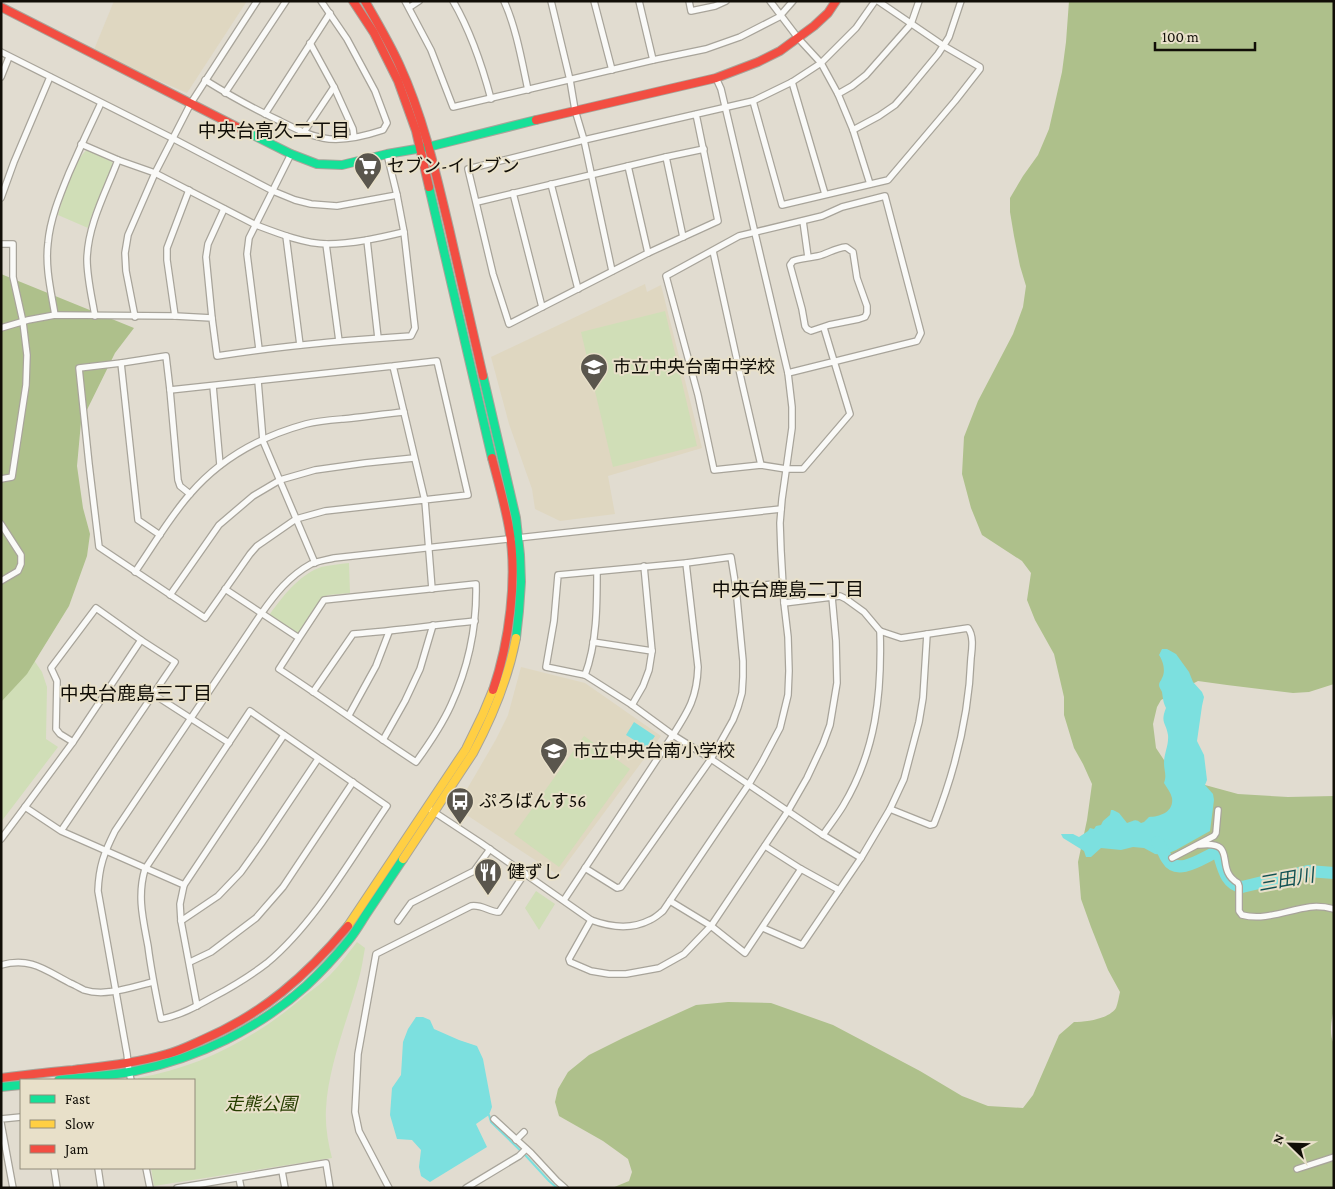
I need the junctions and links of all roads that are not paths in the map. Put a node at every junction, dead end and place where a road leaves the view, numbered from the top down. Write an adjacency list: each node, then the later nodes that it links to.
1 (257, 1): 37 (street)
2 (286, 1): 42 (street)
3 (321, 1): 23 (street)
4 (353, 1): 58 (street)
5 (364, 1): 58 (street)
6 (405, 1): 22 (street)
7 (419, 1): 22 (street)
8 (453, 1): 44 (street)
9 (504, 1): 41 (street)
10 (551, 1): 38 (street)
11 (594, 1): 33 (street)
12 (639, 1): 31 (street)
13 (689, 1): 14 (street)
14 (726, 1)
15 (770, 1): 24 (street)
16 (793, 1): 24 (street)
17 (836, 1): 26 (street)
18 (877, 1): 25 (street); 32 (street)
19 (919, 1): 25 (street)
20 (961, 1): 28 (street)
21 (1, 7): 47 (street)
22 (410, 7): 44 (street)
23 (330, 13): 27 (street); 54 (street)
24 (781, 15): 26 (street); 31 (street)
25 (911, 24): 28 (street); 43 (street)
26 (798, 38): 32 (street); 36 (street)
27 (310, 43): 40 (street); 50 (street)
28 (944, 46): 52 (street); 68 (street)
29 (1, 52): 30 (street)
30 (10, 57): 34 (street); 35 (street)
31 (654, 60): 33 (street)
32 (821, 63): 39 (street); 43 (street)
33 (612, 70): 38 (street)
34 (1, 77)
35 (50, 78): 46 (street); 74 (street)
36 (716, 78): 48 (street); 49 (street)
37 (205, 80): 42 (street); 47 (street)
38 (570, 80): 41 (street); 49 (street)
39 (792, 82): 45 (street); 72 (street)
40 (334, 87): 53 (street); 54 (street)
41 (528, 90): 44 (street)
42 (225, 93): 50 (street)
43 (838, 94): 52 (street)
44 (491, 99)
45 (753, 101): 48 (street); 72 (street)
46 (101, 103): 55 (street); 57 (street)
47 (191, 103): 55 (street); 60 (street)
48 (725, 108): 51 (street); 80 (street)
49 (575, 110): 56 (street); 58 (street)
50 (265, 114): 53 (street)
51 (696, 114): 56 (street); 59 (street)
52 (853, 130): 68 (street)
53 (304, 132): 54 (street)
54 (354, 137)
55 (172, 138): 65 (street); 70 (street)
56 (584, 140): 66 (street); 75 (street)
57 (82, 144): 63 (street); 92 (street)
58 (424, 148): 61 (street); 125 (street)
59 (704, 149): 62 (street); 82 (street)
60 (291, 154): 61 (street); 70 (street)
61 (387, 154): 73 (street)
62 (666, 157): 64 (street); 82 (street)
63 (118, 160): 65 (street); 93 (street)
64 (628, 166): 66 (street); 87 (street)
65 (155, 174): 69 (street); 94 (street)
66 (591, 175): 67 (street); 89 (street)
67 (551, 184): 71 (street); 90 (street)
68 (870, 184): 72 (street)
69 (189, 190): 76 (street); 95 (street)
70 (273, 191): 73 (street); 78 (street)
71 (513, 193): 75 (street); 91 (street)
72 (825, 194)
73 (397, 195): 79 (street)
74 (1, 198)
75 (477, 202): 91 (street)
76 (224, 209): 78 (street); 96 (street)
77 (803, 221): 80 (street); 88 (street); 104 (street)
78 (256, 225): 81 (street); 103 (street)
79 (404, 232): 83 (street); 100 (street)
80 (755, 233): 86 (street); 107 (street)
81 (286, 236): 85 (street); 102 (street)
82 (683, 237): 87 (street)
83 (367, 240): 85 (street); 100 (street)
84 (1, 244): 97 (street)
85 (326, 244): 101 (street)
86 (713, 251): 115 (street); 115 (street)
87 (648, 253): 89 (street)
88 (808, 257): 99 (street); 99 (street)
89 (612, 271): 90 (street)
90 (578, 289): 91 (street)
91 (542, 307)
92 (55, 315): 93 (street); 97 (street)
93 (95, 316): 94 (street)
94 (135, 316): 95 (street)
95 (175, 316): 96 (street)
96 (212, 318): 103 (street)
97 (23, 322): 98 (street); 117 (street)
98 (1, 328)
99 (824, 328): 104 (street)
100 (378, 338): 101 (street)
101 (338, 341): 102 (street)
102 (300, 345): 103 (street)
103 (259, 349)
104 (834, 362): 107 (street); 116 (street)
105 (122, 363): 110 (street); 124 (street); 130 (street)
106 (393, 366): 108 (street); 111 (street); 120 (street)
107 (788, 373): 116 (street)
108 (258, 381): 109 (street); 112 (street)
109 (213, 386): 110 (street); 114 (street)
110 (170, 390): 119 (street)
111 (404, 412): 112 (street); 113 (street)
112 (263, 441): 114 (street); 118 (street)
113 (414, 458): 118 (street); 120 (street)
114 (220, 465): 119 (street)
115 (761, 466): 116 (street)
116 (786, 470): 121 (street)
117 (1, 479)
118 (280, 480): 122 (street); 137 (street)
119 (190, 494): 124 (street)
120 (425, 501): 122 (street); 126 (street)
121 (781, 509): 125 (street); 133 (street)
122 (296, 519): 127 (street); 135 (street)
123 (1, 524): 132 (street)
124 (160, 535): 130 (street)
125 (515, 538): 126 (street); 166 (street); 170 (street)
126 (429, 548): 127 (street); 136 (street)
127 (315, 563): 140 (street)
128 (686, 563): 129 (street); 134 (street); 157 (street)
129 (644, 566): 131 (street); 149 (street)
130 (136, 572): 137 (street)
131 (597, 572): 148 (street); 150 (street)
132 (1, 581)
133 (783, 583): 134 (street); 139 (street)
134 (736, 588): 162 (street)
135 (225, 589): 137 (street); 140 (street)
136 (432, 589): 141 (street); 146 (street)
137 (170, 595)
138 (832, 597): 139 (street); 143 (street); 169 (street)
139 (784, 603): 164 (street)
140 (261, 614): 146 (street); 155 (street)
141 (475, 621): 142 (street); 158 (street)
142 (433, 625): 144 (street); 158 (street)
143 (880, 631): 145 (street); 172 (street)
144 (389, 632): 151 (street); 154 (street)
145 (927, 634): 167 (street); 167 (street)
146 (299, 638): 151 (street)
147 (141, 640): 152 (street); 159 (street); 159 (street)
148 (593, 642): 149 (street); 150 (street)
149 (652, 652): 153 (street)
150 (585, 675): 153 (street)
151 (313, 692): 154 (street)
152 (153, 694): 155 (street); 171 (street)
153 (632, 705): 157 (street)
154 (349, 715): 158 (street)
155 (192, 718): 160 (street); 177 (street)
156 (284, 735): 160 (street); 161 (street); 184 (street)
157 (673, 735): 162 (street); 180 (street)
158 (383, 740)
159 (73, 742): 165 (street)
160 (229, 742): 181 (street)
161 (318, 758): 163 (street); 191 (street)
162 (711, 759): 164 (street); 180 (street)
163 (353, 782): 194 (street); 198 (street)
164 (749, 784): 169 (street); 187 (street)
165 (26, 807): 171 (street); 173 (street)
166 (427, 807): 170 (street); 199 (street)
167 (890, 809): 178 (street)
168 (1218, 810): 174 (street)
169 (788, 811): 172 (street); 175 (street)
170 (434, 812): 176 (street); 200 (street)
171 (61, 831): 177 (street)
172 (823, 835): 178 (street)
173 (1, 839)
174 (1199, 845): 179 (street); 188 (street)
175 (766, 846): 182 (street); 192 (street)
176 (490, 849): 183 (street); 189 (street)
177 (105, 851): 181 (street); 197 (street)
178 (861, 858): 185 (street)
179 (1172, 858)
180 (585, 868): 186 (street)
181 (145, 869): 184 (street); 196 (street)
182 (800, 869): 185 (street); 193 (street)
183 (525, 874): 186 (street); 228 (street)
184 (184, 885): 191 (street)
185 (839, 890): 193 (street)
186 (564, 900): 190 (street)
187 (670, 900): 190 (street); 192 (street)
188 (1334, 909)
189 (398, 920)
190 (591, 920): 192 (street)
191 (181, 921): 194 (street)
192 (710, 926): 193 (street)
193 (762, 928)
194 (190, 962): 198 (street)
195 (1, 965): 197 (street)
196 (153, 982): 197 (street); 198 (street)
197 (115, 991): 199 (street)
198 (197, 1006)
199 (128, 1063): 200 (street); 201 (street)
200 (129, 1072): 202 (street); 203 (street)
201 (1, 1078)
202 (68, 1079)
203 (132, 1079)
204 (20, 1085): 205 (street)
205 (1, 1087)
206 (20, 1117): 208 (street)
207 (494, 1119): 210 (street)
208 (1, 1121): 220 (street)
209 (524, 1132): 210 (street)
210 (516, 1140): 211 (street)
211 (526, 1149): 229 (street); 230 (street)
212 (1334, 1157): 216 (street)
213 (54, 1169): 221 (street)
214 (98, 1169): 222 (street)
215 (146, 1169): 223 (street)
216 (1297, 1169)
217 (282, 1171): 218 (street); 226 (street); 227 (street)
218 (239, 1178): 219 (street); 225 (street)
219 (196, 1186): 224 (street)
220 (13, 1188)
221 (57, 1188)
222 (101, 1188)
223 (150, 1188)
224 (177, 1188)
225 (241, 1188)
226 (284, 1188)
227 (330, 1188)
228 (389, 1188)
229 (466, 1188)
230 (565, 1188)

